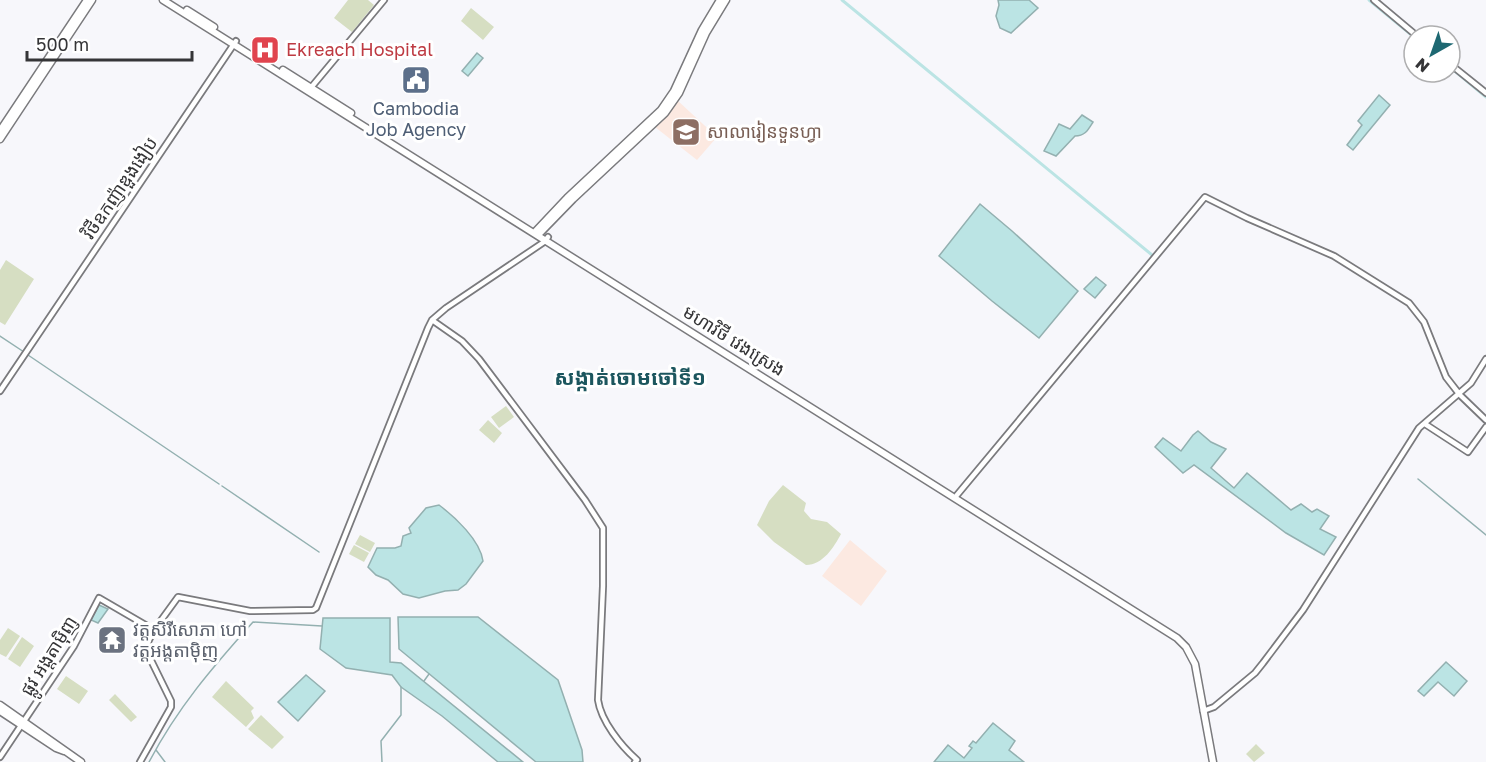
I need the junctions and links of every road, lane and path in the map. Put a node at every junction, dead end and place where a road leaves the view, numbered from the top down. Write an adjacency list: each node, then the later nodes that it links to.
1 (87, 0): 15 (main road)
2 (92, 0): 16 (main road)
3 (163, 0): 10 (main road, មហាវិថី វេងស្រេង)
4 (171, 0): 10 (main road, មហាវិថី វេងស្រេង)
5 (384, 0): 12 (street)
6 (720, 0): 14 (main road)
7 (726, 0): 14 (main road)
8 (1374, 0): 9 (street)
9 (1403, 24)
10 (235, 43): 12 (main road, មហាវិថី វេងស្រេង); 21 (street, វិថីឧកញ៉ាឌួងងៀប)
11 (1462, 74): 13 (street)
12 (310, 89): 17 (main road, មហាវិថី វេងស្រេង)
13 (1486, 93)
14 (670, 103): 17 (main road)
15 (0, 131)
16 (0, 140)
17 (537, 232): 18 (main road, មហាវិថី វេងស្រេង)
18 (547, 238): 19 (street); 26 (main road, មហាវិថី វេងស្រេង); 27 (main road, មហាវិថី វេងស្រេង)
19 (432, 320): 28 (street); 36 (street)
20 (1486, 359): 22 (street)
21 (0, 391)
22 (1460, 395): 23 (street); 24 (street); 26 (street)
23 (1486, 420)
24 (1425, 424): 25 (street); 31 (street)
25 (1486, 427)
26 (957, 495): 27 (main road, មហាវិថី វេងស្រេង)
27 (1023, 538): 31 (main road, មហាវិថី វេងស្រេង)
28 (154, 630): 32 (street, ផ្លូវ អង្តតាម៉ិញ); 35 (street)
29 (0, 705): 32 (main road)
30 (0, 711): 32 (main road)
31 (1205, 711): 37 (main road, មហាវិថី វេងស្រេង)
32 (22, 723): 33 (street, ផ្លូវ អង្តតាម៉ិញ); 34 (main road)
33 (0, 757)
34 (81, 762)
35 (140, 762)
36 (635, 762)
37 (1215, 762)

